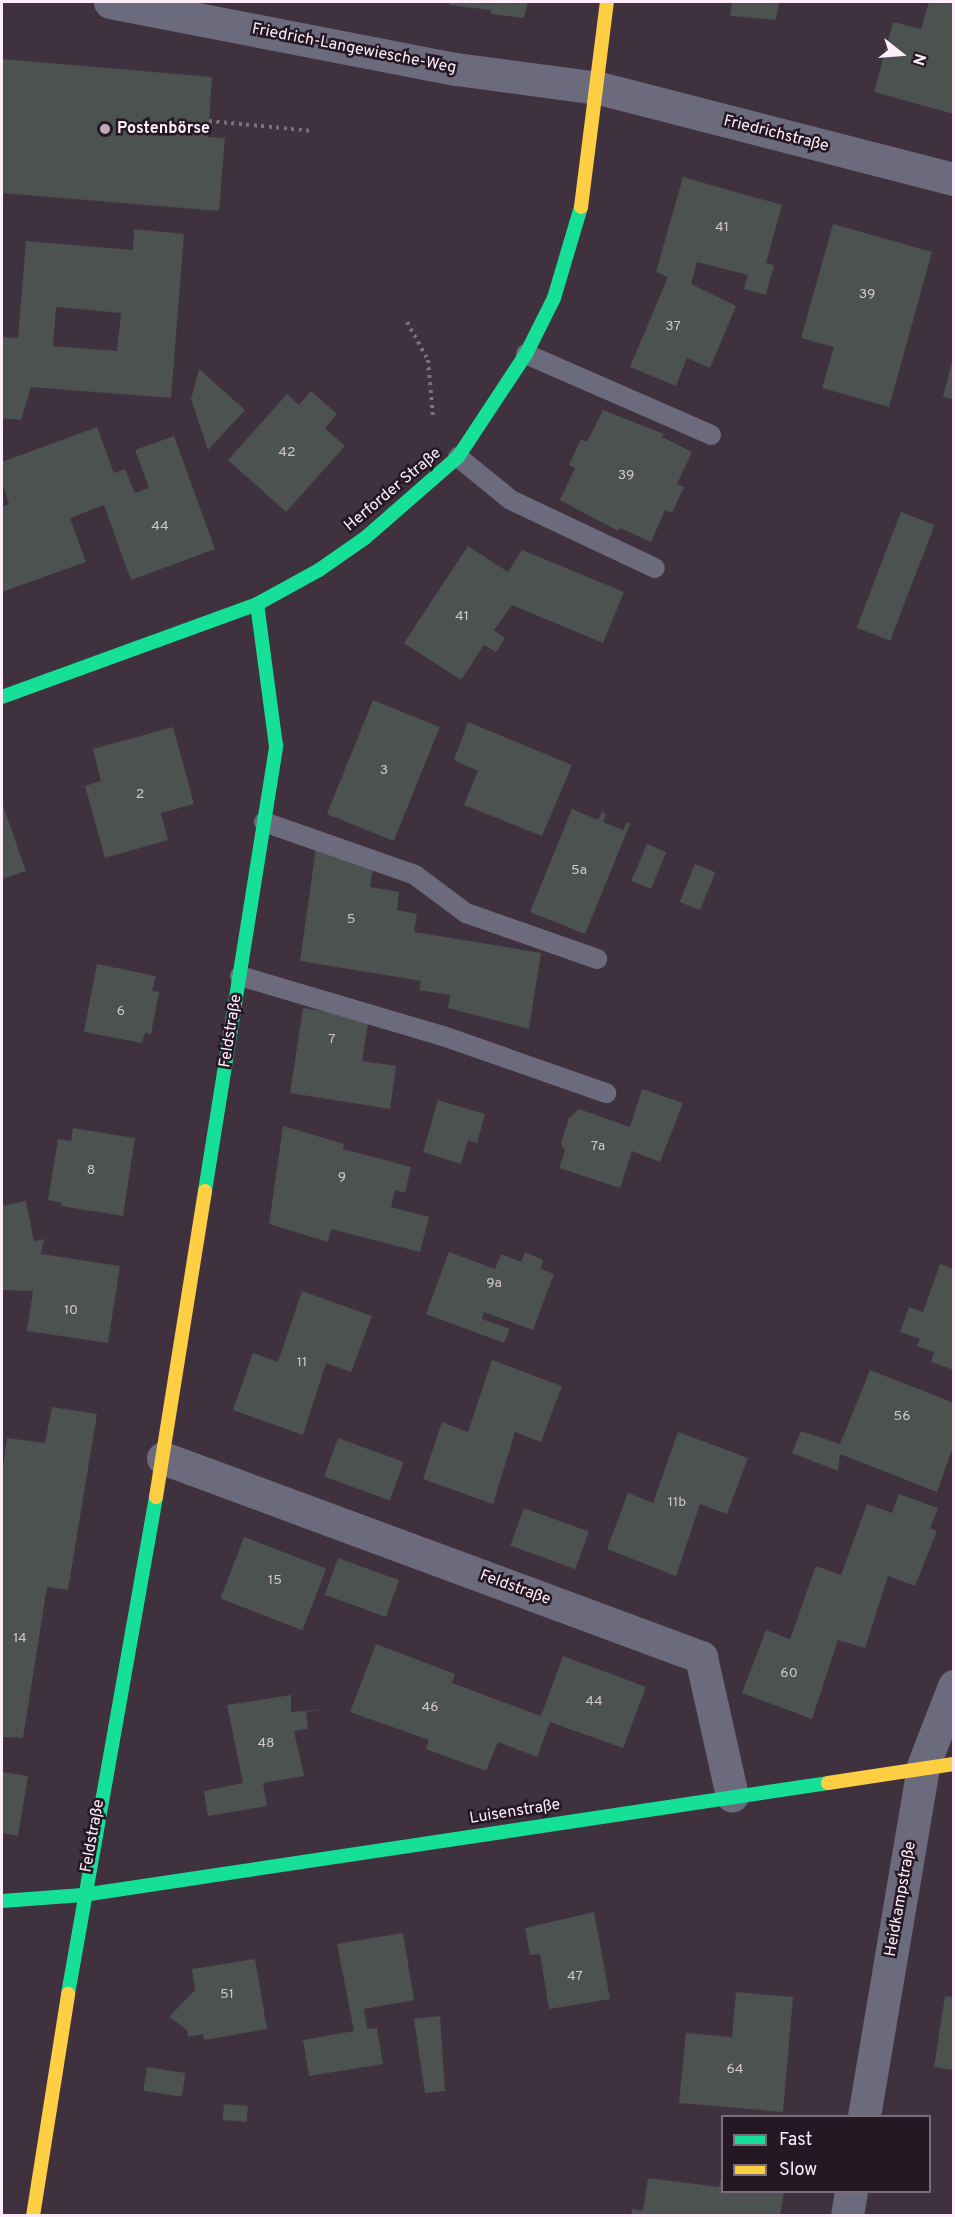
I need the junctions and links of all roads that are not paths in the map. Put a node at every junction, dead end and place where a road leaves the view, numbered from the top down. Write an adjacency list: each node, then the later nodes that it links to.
1 (110, 2): 3 (street, Friedrich-Langewiesche-Weg)
2 (607, 2): 3 (street, Herforder Straße)
3 (598, 88): 4 (street, Friedrichstraße); 5 (street, Herforder Straße)
4 (954, 179)
5 (526, 354): 6 (lane); 7 (street, Herforder Straße)
6 (711, 435)
7 (458, 457): 8 (lane); 9 (street, Herforder Straße)
8 (655, 568)
9 (257, 604): 10 (street, Herforder Straße); 11 (street, Feldstraße)
10 (2, 697)
11 (264, 822): 12 (lane); 13 (street, Feldstraße)
12 (597, 958)
13 (240, 976): 14 (lane); 15 (street, Feldstraße)
14 (606, 1094)
15 (163, 1458): 18 (street, Feldstraße); 19 (street, Feldstraße)
16 (954, 1686): 17 (street, Heidkampstraße)
17 (938, 1765): 18 (street, Luisenstraße); 21 (street, Heidkampstraße)
18 (732, 1796): 19 (street, Luisenstraße)
19 (82, 1895): 20 (street, Luisenstraße); 23 (street, Feldstraße)
20 (2, 1901)
21 (864, 2115)
22 (851, 2193): 24 (street)
23 (33, 2216)
24 (847, 2216)

